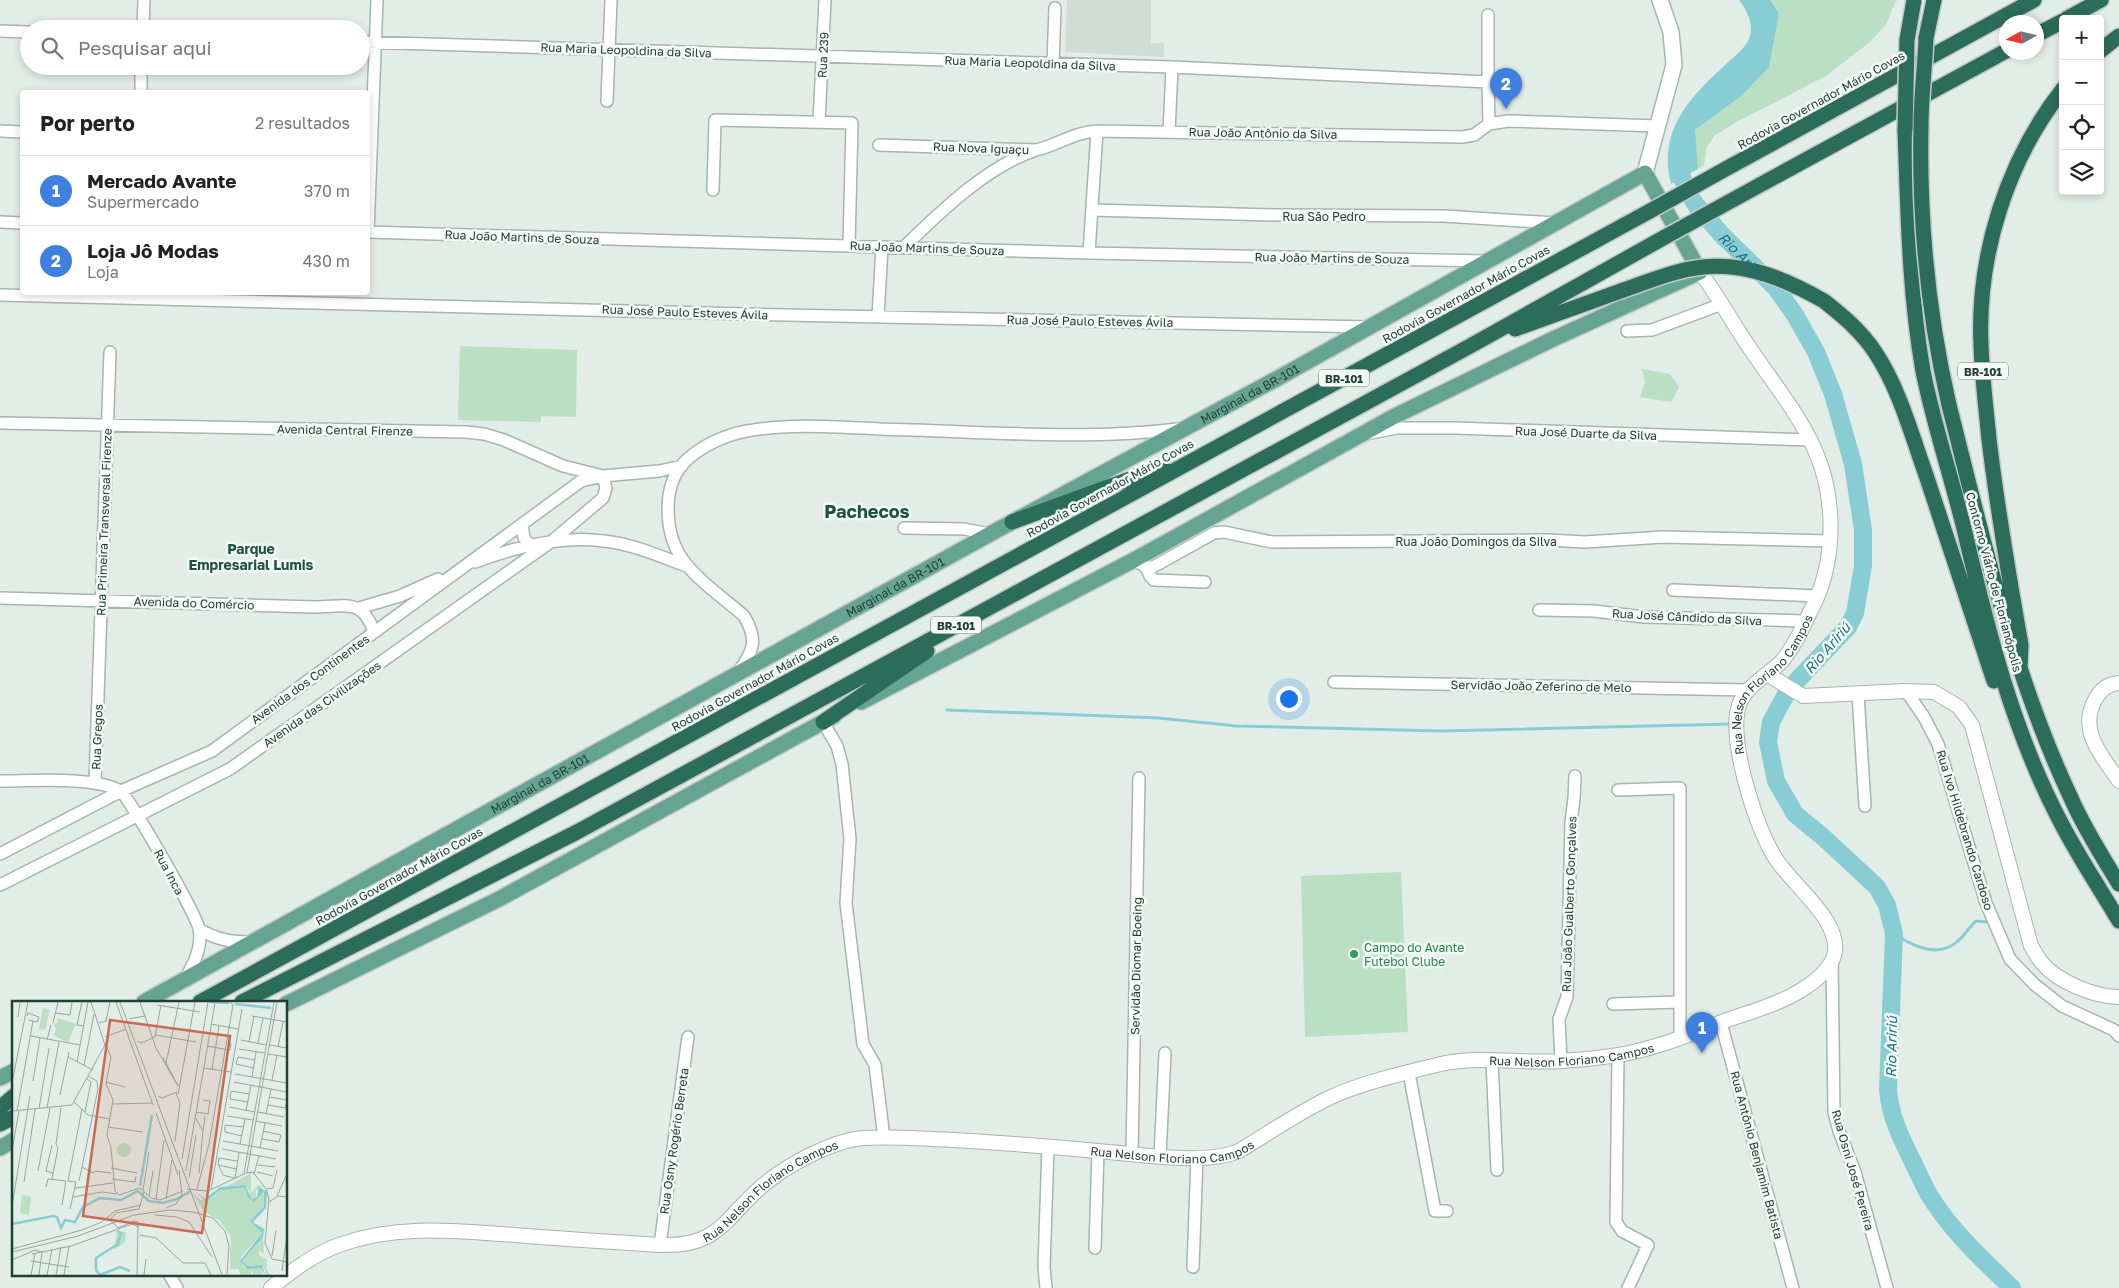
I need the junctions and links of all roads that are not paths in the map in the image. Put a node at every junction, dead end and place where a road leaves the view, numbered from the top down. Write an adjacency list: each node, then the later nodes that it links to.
1 (144, 0): 13 (street)
2 (377, 0): 20 (street)
3 (611, 0): 22 (street)
4 (826, 0): 24 (street, Rua 239)
5 (1660, 0): 35 (main road)
6 (1914, 0): 108 (highway, Contorno Viário de Florianópolis, bridge)
7 (1934, 0): 96 (highway, Contorno Viário de Florianópolis / BR-101, bridge)
8 (2034, 0): 69 (highway, Rodovia Governador Mário Covas / BR-101, bridge)
9 (2101, 0): 12 (highway)
10 (1055, 8): 25 (street)
11 (1488, 15): 28 (street)
12 (2073, 15)
13 (143, 20)
14 (2059, 23): 16 (highway)
15 (0, 31): 17 (street)
16 (2044, 31)
17 (20, 32)
18 (2119, 36): 21 (highway)
19 (370, 42): 20 (street, Rua Maria Leopoldina da Silva)
20 (375, 42): 22 (street, Rua Maria Leopoldina da Silva); 34 (street)
21 (2104, 48)
22 (609, 50): 24 (street, Rua Maria Leopoldina da Silva); 31 (street)
23 (1999, 55): 62 (highway, BR-101, bridge)
24 (823, 56): 25 (street, Rua Maria Leopoldina da Silva); 32 (street, Rua 239)
25 (1053, 63): 26 (street, Rua Maria Leopoldina da Silva)
26 (1172, 67): 28 (street, Rua Maria Leopoldina da Silva); 39 (street)
27 (142, 75): 29 (street)
28 (1488, 82): 33 (street)
29 (141, 90)
30 (2059, 95): 96 (highway, BR-101)
31 (607, 101)
32 (819, 116): 43 (street); 49 (street)
33 (1489, 124): 35 (street); 39 (street, Rua João Antônio da Silva)
34 (370, 126)
35 (1658, 126): 42 (main road)
36 (0, 131): 38 (street)
37 (1097, 131): 39 (street, Rua João Antônio da Silva); 41 (street, Rua João Antônio da Silva); 44 (street)
38 (20, 132)
39 (1168, 132)
40 (879, 145): 41 (street, Rua Nova Iguaçu)
41 (1036, 150): 51 (street, Rua Nova Iguaçu)
42 (1645, 173): 47 (main road, Marginal da BR-101); 54 (main road, Rua Nelson Floriano Campos)
43 (713, 190)
44 (1092, 210): 47 (street, Rua São Pedro); 52 (street)
45 (0, 222): 46 (street)
46 (20, 222)
47 (1555, 223): 53 (main road, Marginal da BR-101)
48 (370, 232): 49 (street, Rua João Martins de Souza)
49 (849, 246): 50 (street, Rua João Martins de Souza)
50 (882, 247): 51 (street, Rua João Martins de Souza); 59 (street)
51 (904, 248): 52 (street, Rua João Martins de Souza)
52 (1089, 253): 53 (street, Rua João Martins de Souza)
53 (1487, 261): 60 (main road, Marginal da BR-101)
54 (1700, 272): 58 (street, Rua Nelson Floriano Campos); 67 (main road)
55 (0, 294): 56 (street, Rua José Paulo Esteves Ávila)
56 (20, 295)
57 (38, 295): 59 (street, Rua José Paulo Esteves Ávila)
58 (1722, 304): 61 (street); 68 (street, Rua Nelson Floriano Campos)
59 (878, 317): 60 (street, Rua José Paulo Esteves Ávila)
60 (1370, 326): 66 (main road, Marginal da BR-101)
61 (1627, 331)
62 (1472, 345): 91 (highway, BR-101); 108 (highway, bridge)
63 (110, 352): 65 (street, Rua Primeira Transversal Firenze)
64 (0, 423): 65 (street, Avenida Central Firenze)
65 (107, 425): 72 (street, Avenida Central Firenze); 90 (street, Rua Primeira Transversal Firenze)
66 (1185, 429): 70 (street); 74 (main road, Marginal da BR-101)
67 (1361, 434): 68 (street, Rua José Duarte da Silva); 83 (main road)
68 (1811, 440): 80 (street, Rua Nelson Floriano Campos)
69 (1209, 451): 74 (highway); 126 (highway, Rodovia Governador Mário Covas / BR-101)
70 (682, 466): 71 (street, Avenida Central Firenze); 73 (street)
71 (659, 471): 72 (street, Avenida Central Firenze); 73 (street)
72 (603, 476): 75 (street, Avenida dos Continentes); 79 (street, Avenida das Civilizações)
73 (670, 493): 78 (street)
74 (1012, 522): 77 (main road, Marginal da BR-101)
75 (522, 524): 81 (street); 84 (street, Avenida dos Continentes)
76 (904, 528): 77 (street)
77 (990, 534): 97 (main road, Marginal da BR-101)
78 (673, 539): 82 (street); 85 (street)
79 (552, 541): 81 (street); 82 (street); 115 (street, Avenida das Civilizações)
80 (1830, 541): 83 (street, Rua João Domingos da Silva); 88 (street, Rua Nelson Floriano Campos)
81 (530, 545): 84 (street)
82 (662, 557): 85 (street)
83 (1140, 564): 86 (street); 105 (main road)
84 (462, 567): 92 (street, Avenida do Comércio); 95 (street, Avenida dos Continentes)
85 (689, 567): 97 (street)
86 (1206, 582)
87 (1673, 590): 88 (street)
88 (1818, 596): 94 (street, Rua Nelson Floriano Campos)
89 (0, 598): 90 (street, Avenida do Comércio)
90 (101, 600): 92 (street, Avenida do Comércio); 103 (street, Rua Primeira Transversal Firenze)
91 (999, 601): 105 (highway); 127 (highway, BR-101)
92 (360, 608): 95 (street)
93 (1539, 610): 94 (street, Rua José Cândido da Silva)
94 (1806, 621): 98 (street, Rua Nelson Floriano Campos)
95 (374, 632): 113 (street, Avenida dos Continentes)
96 (2020, 668): 118 (highway, Contorno Viário de Florianópolis / BR-101)
97 (734, 677): 121 (main road, Marginal da BR-101)
98 (1772, 678): 101 (street, Rua Nelson Floriano Campos); 104 (street)
99 (1334, 682): 101 (street, Servidão João Zeferino de Melo)
100 (2119, 683): 110 (street)
101 (1748, 690): 122 (street, Rua Nelson Floriano Campos)
102 (1906, 691): 104 (street); 124 (street); 132 (street, Rua Ivo Hildebrando Cardoso)
103 (98, 692): 111 (street, Rua Gregos)
104 (1858, 694): 114 (street)
105 (823, 722): 129 (main road); 147 (street)
106 (1574, 776): 138 (street, Rua João Gualberto Gonçalves)
107 (1139, 778): 152 (street, Servidão Diomar Boeing)
108 (2041, 780): 119 (highway, Contorno Viário de Florianópolis)
109 (0, 781): 111 (street)
110 (2119, 781)
111 (95, 782): 113 (street)
112 (1618, 790): 128 (street)
113 (121, 791): 115 (street, Rua Inca); 116 (street, Avenida dos Continentes)
114 (1865, 806)
115 (138, 814): 117 (street, Avenida das Civilizações); 120 (street, Rua Inca)
116 (0, 854)
117 (0, 884)
118 (2119, 884)
119 (2119, 921)
120 (199, 929): 121 (street); 123 (street)
121 (255, 942): 123 (main road, Marginal da BR-101)
122 (1832, 960): 131 (street, Rua Nelson Floriano Campos); 168 (street, Rua Osni José Pereira)
123 (185, 979): 125 (main road, Marginal da BR-101)
124 (2119, 997)
125 (146, 1001)
126 (202, 1001)
127 (244, 1001)
128 (1680, 1002): 130 (street); 134 (street)
129 (288, 1003)
130 (1613, 1004)
131 (1720, 1023): 134 (street, Rua Nelson Floriano Campos); 167 (street, Rua Antônio Benjamim Batista)
132 (2119, 1036)
133 (688, 1037): 157 (street, Rua Osny Rogério Berreta)
134 (1680, 1038): 136 (street, Rua Nelson Floriano Campos)
135 (1165, 1053): 153 (street)
136 (1618, 1055): 138 (street, Rua Nelson Floriano Campos); 166 (street)
137 (1492, 1061): 138 (street, Rua Nelson Floriano Campos); 140 (street, Rua Nelson Floriano Campos); 155 (street)
138 (1561, 1061)
139 (12, 1072): 141 (main road)
140 (1409, 1074): 154 (street, Rua Nelson Floriano Campos); 156 (street)
141 (0, 1078)
142 (12, 1098): 144 (highway)
143 (12, 1101): 144 (highway)
144 (0, 1108)
145 (12, 1118): 146 (highway)
146 (0, 1124)
147 (884, 1138): 149 (street, Rua Nelson Floriano Campos); 157 (street, Rua Nelson Floriano Campos)
148 (12, 1141): 150 (main road)
149 (1048, 1147): 151 (street, Rua Nelson Floriano Campos); 165 (street)
150 (0, 1148)
151 (1098, 1151): 152 (street, Rua Nelson Floriano Campos); 158 (street)
152 (1132, 1154): 153 (street, Rua Nelson Floriano Campos)
153 (1160, 1156): 154 (street, Rua Nelson Floriano Campos)
154 (1197, 1158): 159 (street)
155 (1497, 1170)
156 (1446, 1212)
157 (660, 1246): 162 (street, Rua Nelson Floriano Campos)
158 (1095, 1248)
159 (1193, 1267)
160 (170, 1276): 164 (street)
161 (288, 1276): 163 (street, Rua Nelson Floriano Campos)
162 (288, 1276)
163 (277, 1285)
164 (177, 1288)
165 (1046, 1288)
166 (1628, 1288)
167 (1793, 1288)
168 (1887, 1288)

